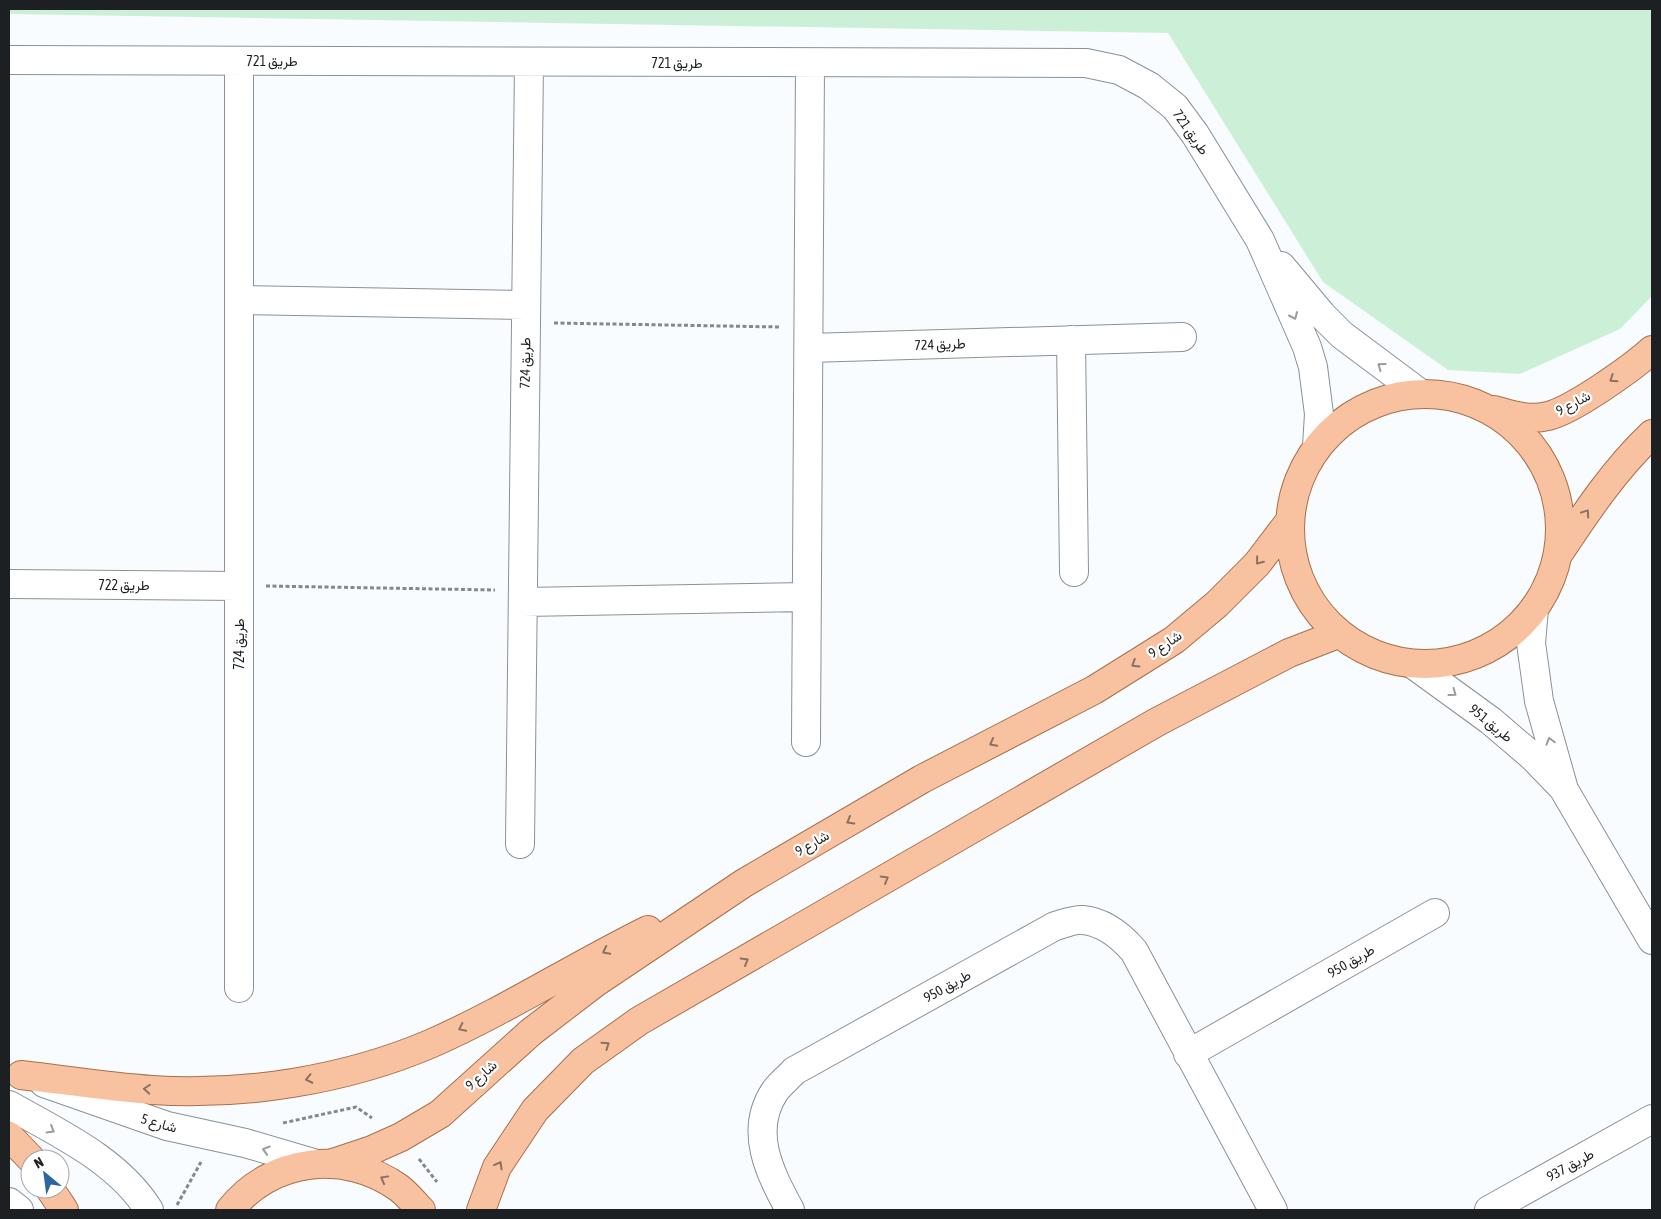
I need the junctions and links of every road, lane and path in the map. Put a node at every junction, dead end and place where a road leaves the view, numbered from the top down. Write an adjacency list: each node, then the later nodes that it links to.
1 (9, 60): 2 (street, طريق 721)
2 (239, 61): 3 (street, طريق 721); 6 (street, طريق 724)
3 (529, 62): 4 (street, طريق 721); 7 (street, طريق 724)
4 (810, 63): 5 (street, طريق 721); 9 (street)
5 (1260, 240): 12 (street, طريق 721, one-way to 5); 15 (street, طريق 721, one-way to 15)
6 (239, 300): 7 (street); 20 (street, طريق 724)
7 (526, 314): 9 (path); 21 (street, طريق 724)
8 (1182, 337): 10 (street, طريق 724)
9 (809, 338): 10 (street, طريق 724); 22 (street)
10 (1071, 340): 18 (street)
11 (1652, 350): 13 (main road, شارع 9, one-way to 13)
12 (1421, 394): 13 (main road); 15 (main road)
13 (1484, 407): 17 (main road)
14 (1652, 434): 17 (main road, one-way to 14)
15 (1318, 446): 16 (main road)
16 (1289, 522): 24 (main road); 29 (main road, شارع 9, one-way to 29)
17 (1558, 553): 23 (main road)
18 (1074, 572)
19 (9, 584): 20 (street, طريق 722)
20 (239, 586): 21 (path); 32 (street, طريق 724)
21 (523, 596): 22 (street); 28 (street, طريق 724)
22 (807, 597): 26 (street)
23 (1534, 609): 25 (main road); 27 (street, طريق 951, one-way to 23)
24 (1338, 634): 25 (main road); 47 (main road, one-way to 24)
25 (1414, 665): 27 (street, طريق 951, one-way to 27)
26 (806, 742)
27 (1563, 788): 31 (street, طريق 951)
28 (520, 844)
29 (744, 883): 34 (main road, one-way to 34); 39 (main road, شارع 9)
30 (1435, 913): 33 (street, طريق 950)
31 (1650, 929)
32 (239, 988)
33 (1188, 1054): 48 (street, طريق 950); 49 (street, طريق 950)
34 (15, 1073): 39 (street, شارع 5, one-way to 34)
35 (9, 1105): 44 (street, one-way to 44)
36 (1652, 1119): 50 (street, طريق 937)
37 (9, 1136): 38 (main road)
38 (21, 1149)
39 (323, 1163): 45 (main road, شارع 9); 46 (main road, one-way to 39)
40 (57, 1199): 43 (main road)
41 (9, 1202): 42 (street)
42 (19, 1210)
43 (64, 1210)
44 (148, 1210)
45 (230, 1210)
46 (421, 1210)
47 (481, 1210)
48 (790, 1210)
49 (1273, 1210)
50 (1489, 1210)

